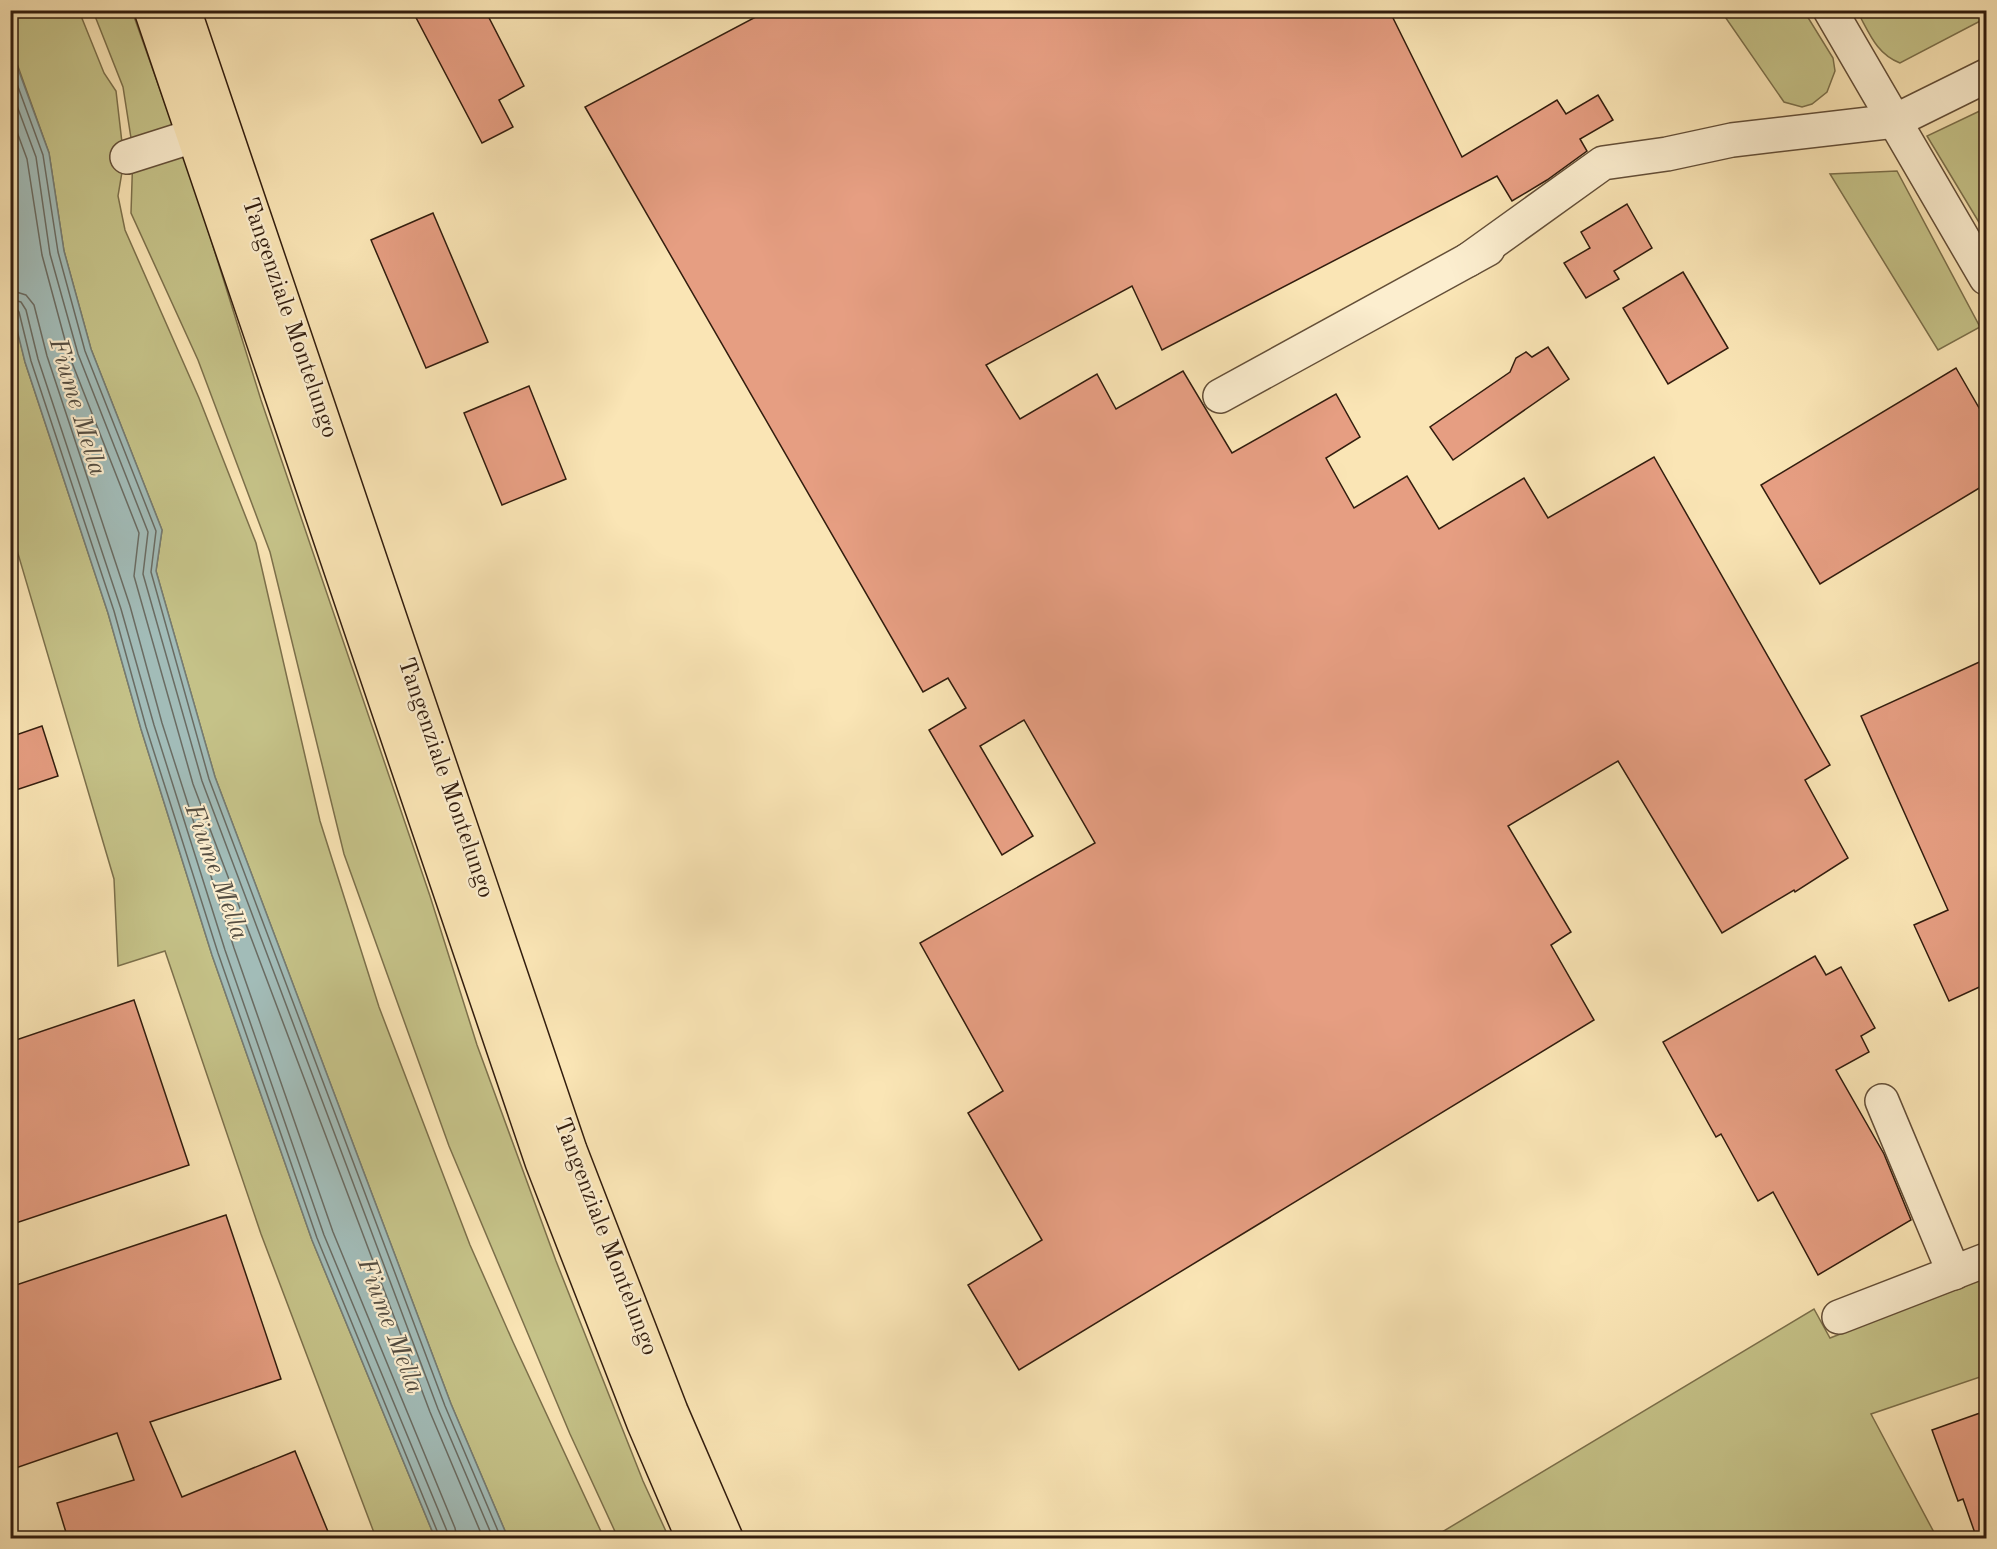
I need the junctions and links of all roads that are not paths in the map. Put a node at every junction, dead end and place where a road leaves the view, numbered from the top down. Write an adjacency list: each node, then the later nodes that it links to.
1 (151, 10): 6 (highway, Tangenziale Montelungo)
2 (184, 10): 15 (highway, Tangenziale Montelungo)
3 (1830, 10): 5 (street)
4 (1980, 74): 5 (street)
5 (1895, 121): 8 (street); 9 (street)
6 (193, 136): 7 (street); 14 (highway, Tangenziale Montelungo)
7 (127, 158)
8 (1986, 278)
9 (1220, 396)
10 (1882, 1101): 12 (street)
11 (1986, 1260): 12 (street)
12 (1954, 1273): 13 (street)
13 (1839, 1317)
14 (693, 1539)
15 (726, 1539)

